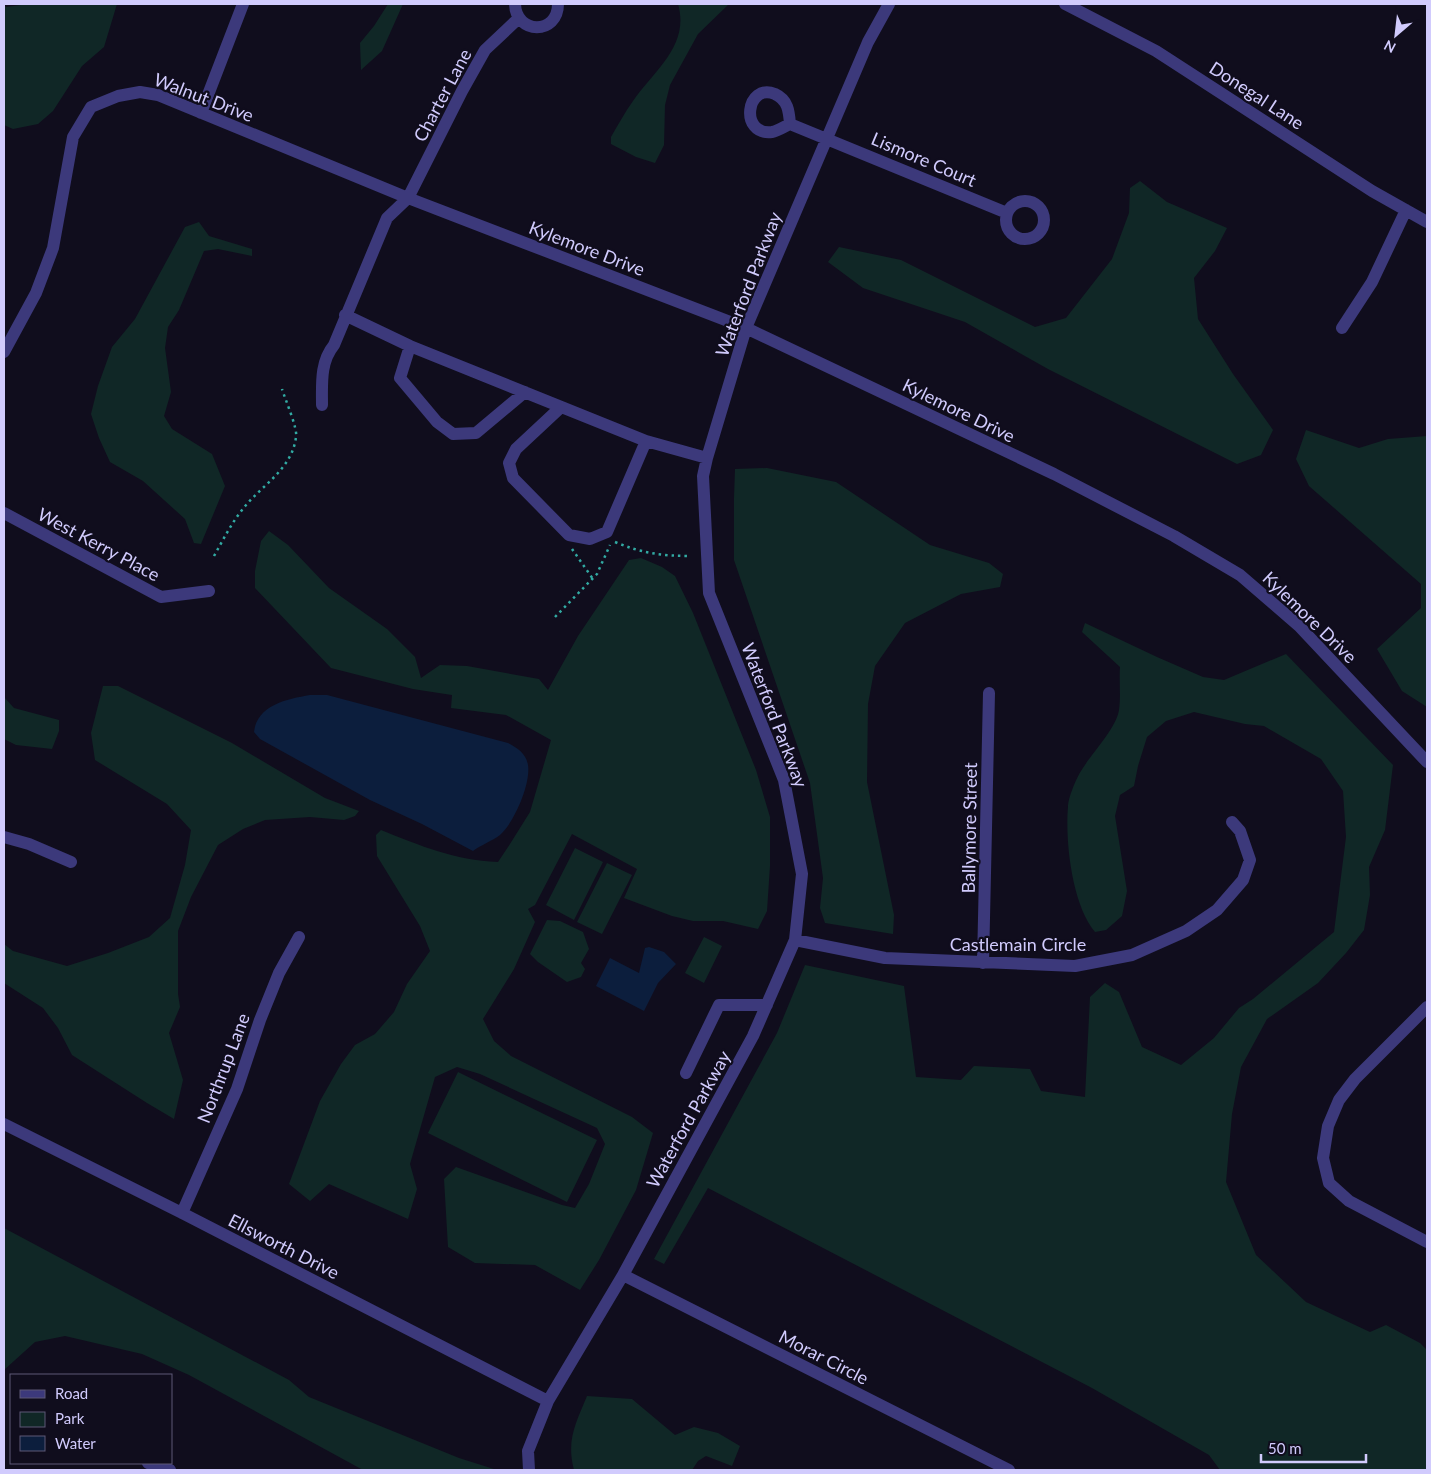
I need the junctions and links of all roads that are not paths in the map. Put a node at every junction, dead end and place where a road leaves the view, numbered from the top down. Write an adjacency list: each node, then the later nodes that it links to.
1 (243, 4): 7 (street)
2 (516, 4): 6 (street)
3 (558, 4): 6 (street)
4 (889, 4): 9 (street, Waterford Parkway)
5 (1065, 4): 11 (street, Donegal Lane)
6 (519, 18): 10 (street, Charter Lane)
7 (201, 113): 10 (street, Walnut Drive); 18 (street, Walnut Drive)
8 (790, 124): 9 (street, Lismore Court)
9 (827, 138): 12 (street, Lismore Court); 15 (street, Waterford Parkway)
10 (408, 198): 14 (street, Charter Lane); 15 (street, Kylemore Drive)
11 (1406, 210): 13 (street, Donegal Lane); 16 (street)
12 (1007, 213)
13 (1427, 222)
14 (345, 316): 17 (street); 20 (street, Charter Lane)
15 (746, 328): 23 (street, Waterford Parkway); 27 (street, Kylemore Drive)
16 (1342, 328)
17 (410, 346): 19 (street); 19 (street)
18 (4, 352)
19 (525, 392): 21 (street)
20 (322, 405)
21 (561, 407): 22 (street); 22 (street)
22 (646, 441): 23 (street)
23 (707, 458): 32 (street, Waterford Parkway)
24 (4, 513): 25 (street, West Kerry Place)
25 (209, 591)
26 (989, 693): 33 (street, Ballymore Street)
27 (1427, 762)
28 (1232, 822): 33 (street, Castlemain Circle)
29 (4, 837): 30 (street)
30 (70, 862)
31 (299, 937): 38 (street, Northrup Lane)
32 (795, 940): 33 (street, Castlemain Circle); 34 (street, Waterford Parkway)
33 (983, 963)
34 (767, 1005): 36 (street); 40 (street, Waterford Parkway)
35 (1427, 1007): 39 (street)
36 (686, 1073)
37 (4, 1124): 38 (street, Ellsworth Drive)
38 (182, 1212): 41 (street, Ellsworth Drive)
39 (1427, 1242)
40 (623, 1275): 41 (street, Waterford Parkway); 45 (street, Morar Circle)
41 (548, 1401): 44 (street, Waterford Parkway)
42 (151, 1464): 43 (street)
43 (170, 1470)
44 (529, 1470)
45 (1009, 1470)

